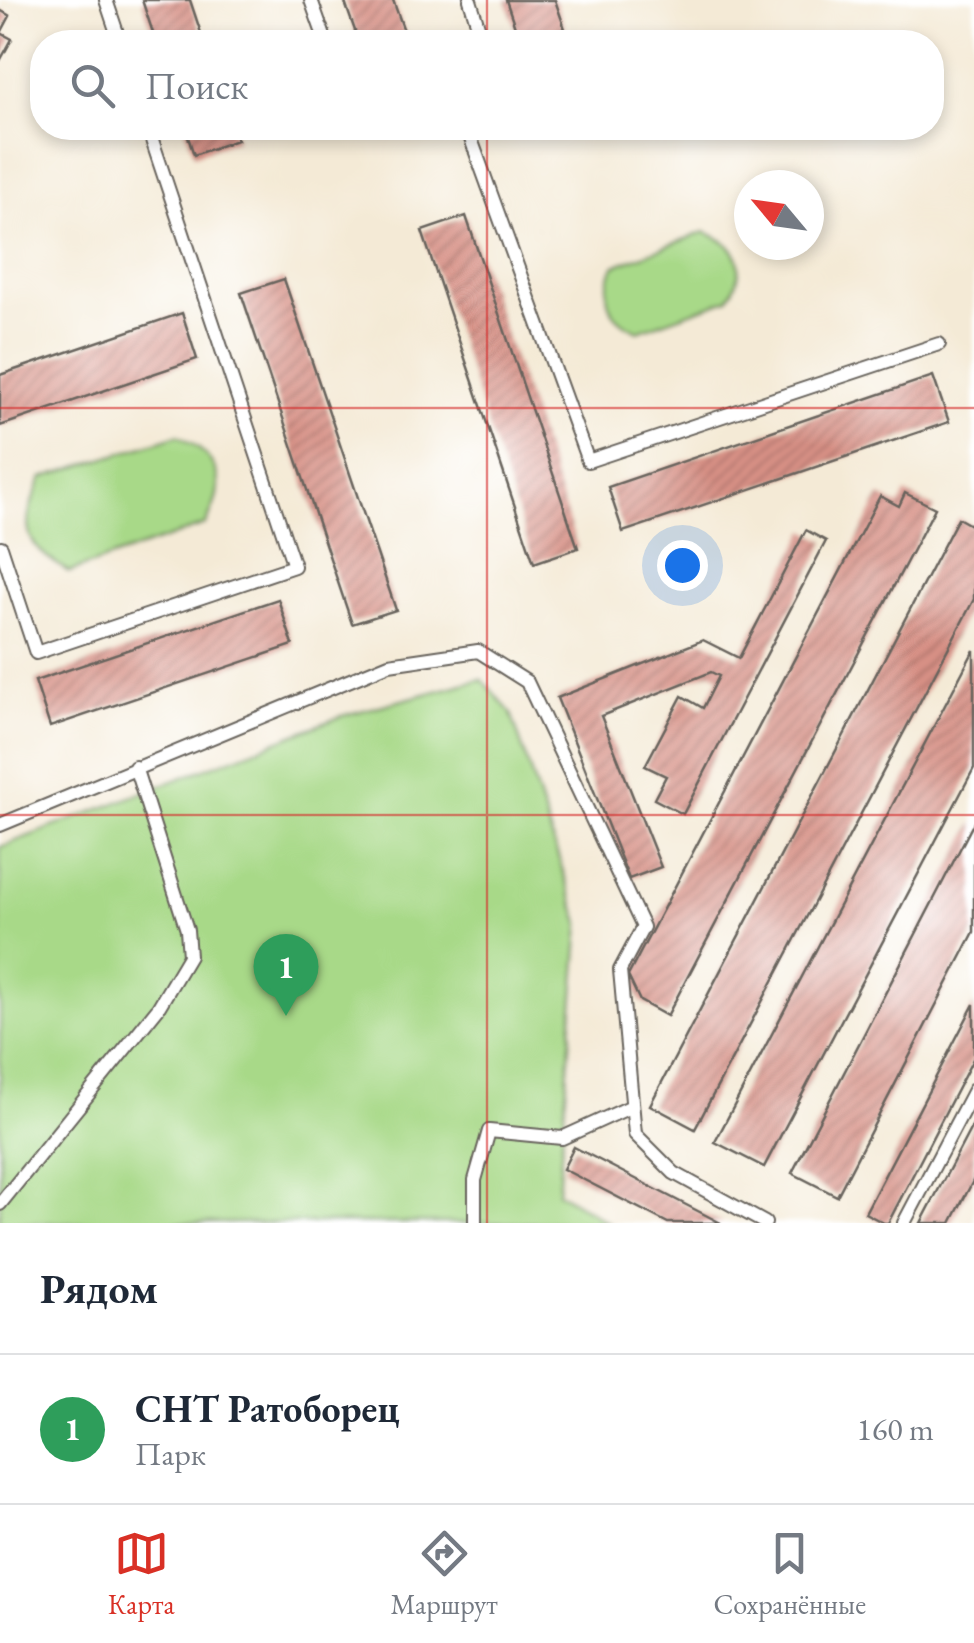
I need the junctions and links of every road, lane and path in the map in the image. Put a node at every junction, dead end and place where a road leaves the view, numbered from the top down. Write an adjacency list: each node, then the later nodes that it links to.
1 (106, 0): 4 (lane)
2 (312, 0): 5 (lane)
3 (470, 0): 6 (lane)
4 (116, 30)
5 (322, 30)
6 (479, 30)
7 (152, 140): 10 (lane)
8 (471, 140): 9 (lane)
9 (939, 344)
10 (1, 547)
11 (135, 767): 12 (lane); 14 (lane); 15 (lane)
12 (0, 825)
13 (974, 1090): 18 (lane)
14 (630, 1107): 16 (lane); 17 (lane)
15 (0, 1204)
16 (475, 1223)
17 (765, 1223)
18 (904, 1223)

